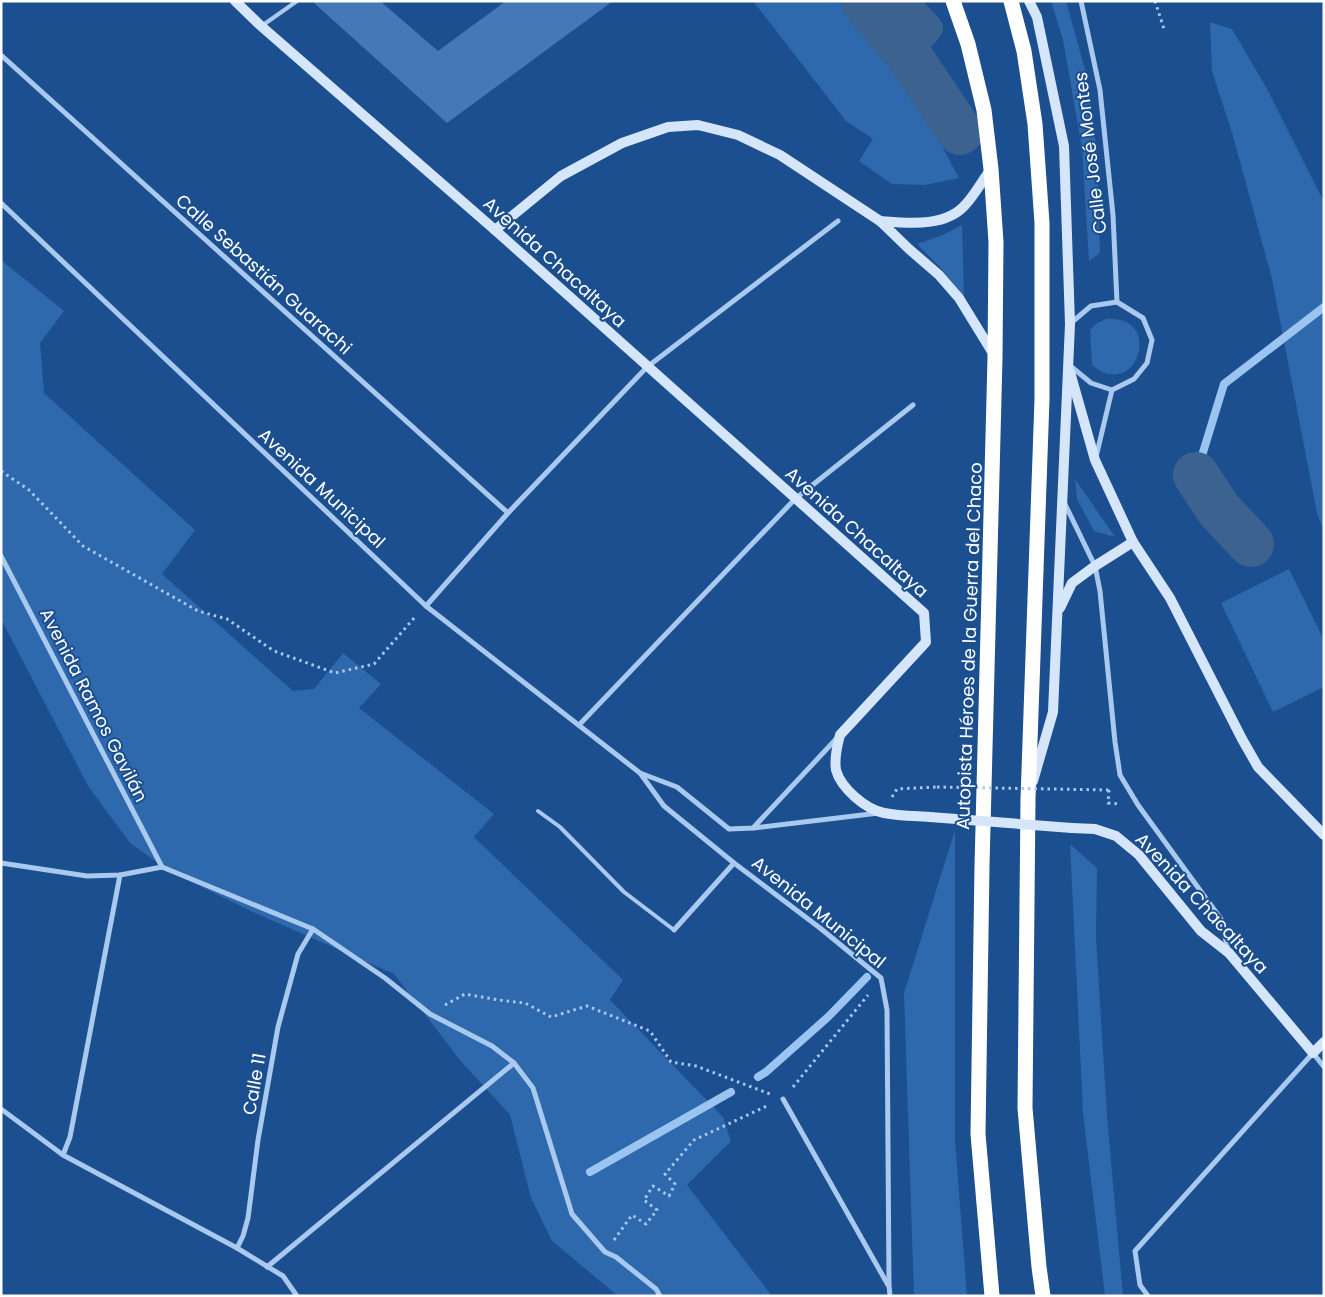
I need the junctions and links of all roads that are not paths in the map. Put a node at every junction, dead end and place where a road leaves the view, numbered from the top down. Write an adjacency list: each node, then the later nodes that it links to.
1 (235, 1): 7 (street, Avenida Chacaltaya)
2 (297, 1): 7 (lane)
3 (953, 1): 9 (highway, Autopista Héroes de la Guerra del Chaco)
4 (1011, 1): 33 (highway)
5 (1029, 1): 15 (street)
6 (1081, 1): 14 (street, Calle José Montes)
7 (261, 26): 13 (street, Avenida Chacaltaya)
8 (1, 55): 24 (street, Calle Sebastián Guarachi)
9 (990, 169): 12 (street); 16 (highway, Autopista Héroes de la Guerra del Chaco)
10 (1, 203): 28 (street, Avenida Municipal)
11 (838, 221): 18 (street)
12 (880, 221): 13 (street); 16 (street)
13 (495, 230): 18 (street, Avenida Chacaltaya)
14 (1117, 302): 15 (street); 19 (street)
15 (1070, 324): 17 (street)
16 (996, 358): 58 (highway, Autopista Héroes de la Guerra del Chaco)
17 (1068, 364): 19 (street); 21 (street); 22 (street)
18 (647, 367): 23 (street, Avenida Chacaltaya); 24 (street)
19 (1112, 390): 21 (street)
20 (913, 405): 23 (street)
21 (1095, 460): 25 (street)
22 (1062, 496): 27 (street); 29 (street)
23 (795, 499): 30 (street); 31 (street, Avenida Chacaltaya)
24 (508, 513): 28 (street)
25 (1133, 542): 27 (street); 37 (street)
26 (1, 556): 40 (street, Avenida Ramos Gavilán)
27 (1095, 566): 29 (street); 44 (street)
28 (426, 606): 30 (street, Avenida Municipal)
29 (1058, 610): 33 (street)
30 (578, 726): 32 (street, Avenida Municipal)
31 (840, 735): 35 (street, Avenida Chacaltaya); 36 (street)
32 (640, 773): 36 (street, Avenida Municipal); 39 (street, Avenida Municipal)
33 (1028, 799): 59 (highway)
34 (538, 811): 43 (lane)
35 (882, 813): 36 (street, Avenida Municipal); 44 (street, Avenida Chacaltaya, bridge)
36 (754, 828)
37 (1324, 835)
38 (1, 863): 41 (street)
39 (734, 863): 43 (street); 54 (street, Avenida Municipal)
40 (162, 867): 41 (street); 42 (street)
41 (120, 875): 51 (street)
42 (313, 929): 47 (street); 52 (street, Calle 11)
43 (674, 930)
44 (1229, 953): 46 (street, Avenida Chacaltaya)
45 (1324, 1042): 46 (street)
46 (1313, 1053): 48 (street, Avenida Chacaltaya); 60 (street)
47 (514, 1063): 53 (street); 56 (street)
48 (1324, 1066)
49 (783, 1099): 54 (street)
50 (1, 1109): 51 (street)
51 (63, 1155): 52 (street)
52 (238, 1248): 53 (street)
53 (267, 1267): 55 (street)
54 (888, 1285): 57 (street, Avenida Municipal)
55 (297, 1296)
56 (660, 1296)
57 (890, 1296)
58 (992, 1296)
59 (1043, 1296)
60 (1148, 1296)

